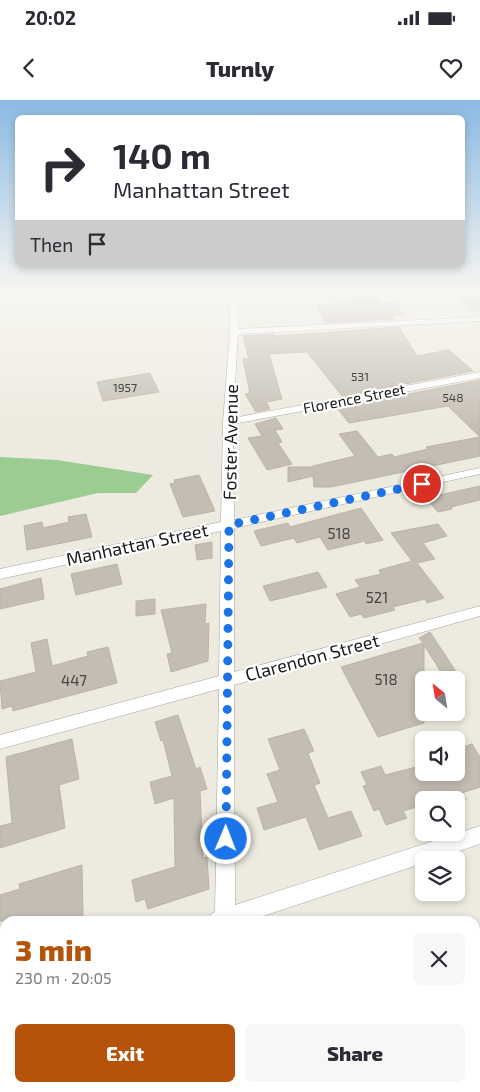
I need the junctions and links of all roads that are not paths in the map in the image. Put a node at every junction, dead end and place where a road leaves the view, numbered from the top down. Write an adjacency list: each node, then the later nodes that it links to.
1 (234, 338): 3 (street, Foster Avenue)
2 (480, 375): 3 (street, Florence Street)
3 (228, 422): 5 (street, Foster Avenue)
4 (480, 471): 5 (street, Manhattan Street)
5 (229, 525): 6 (street, Manhattan Street); 8 (street, Foster Avenue)
6 (0, 574)
7 (480, 611): 8 (street, Clarendon Street)
8 (228, 680): 9 (street, Clarendon Street); 11 (street, Foster Avenue)
9 (0, 742)
10 (480, 835): 12 (street)
11 (223, 916)
12 (235, 916)

